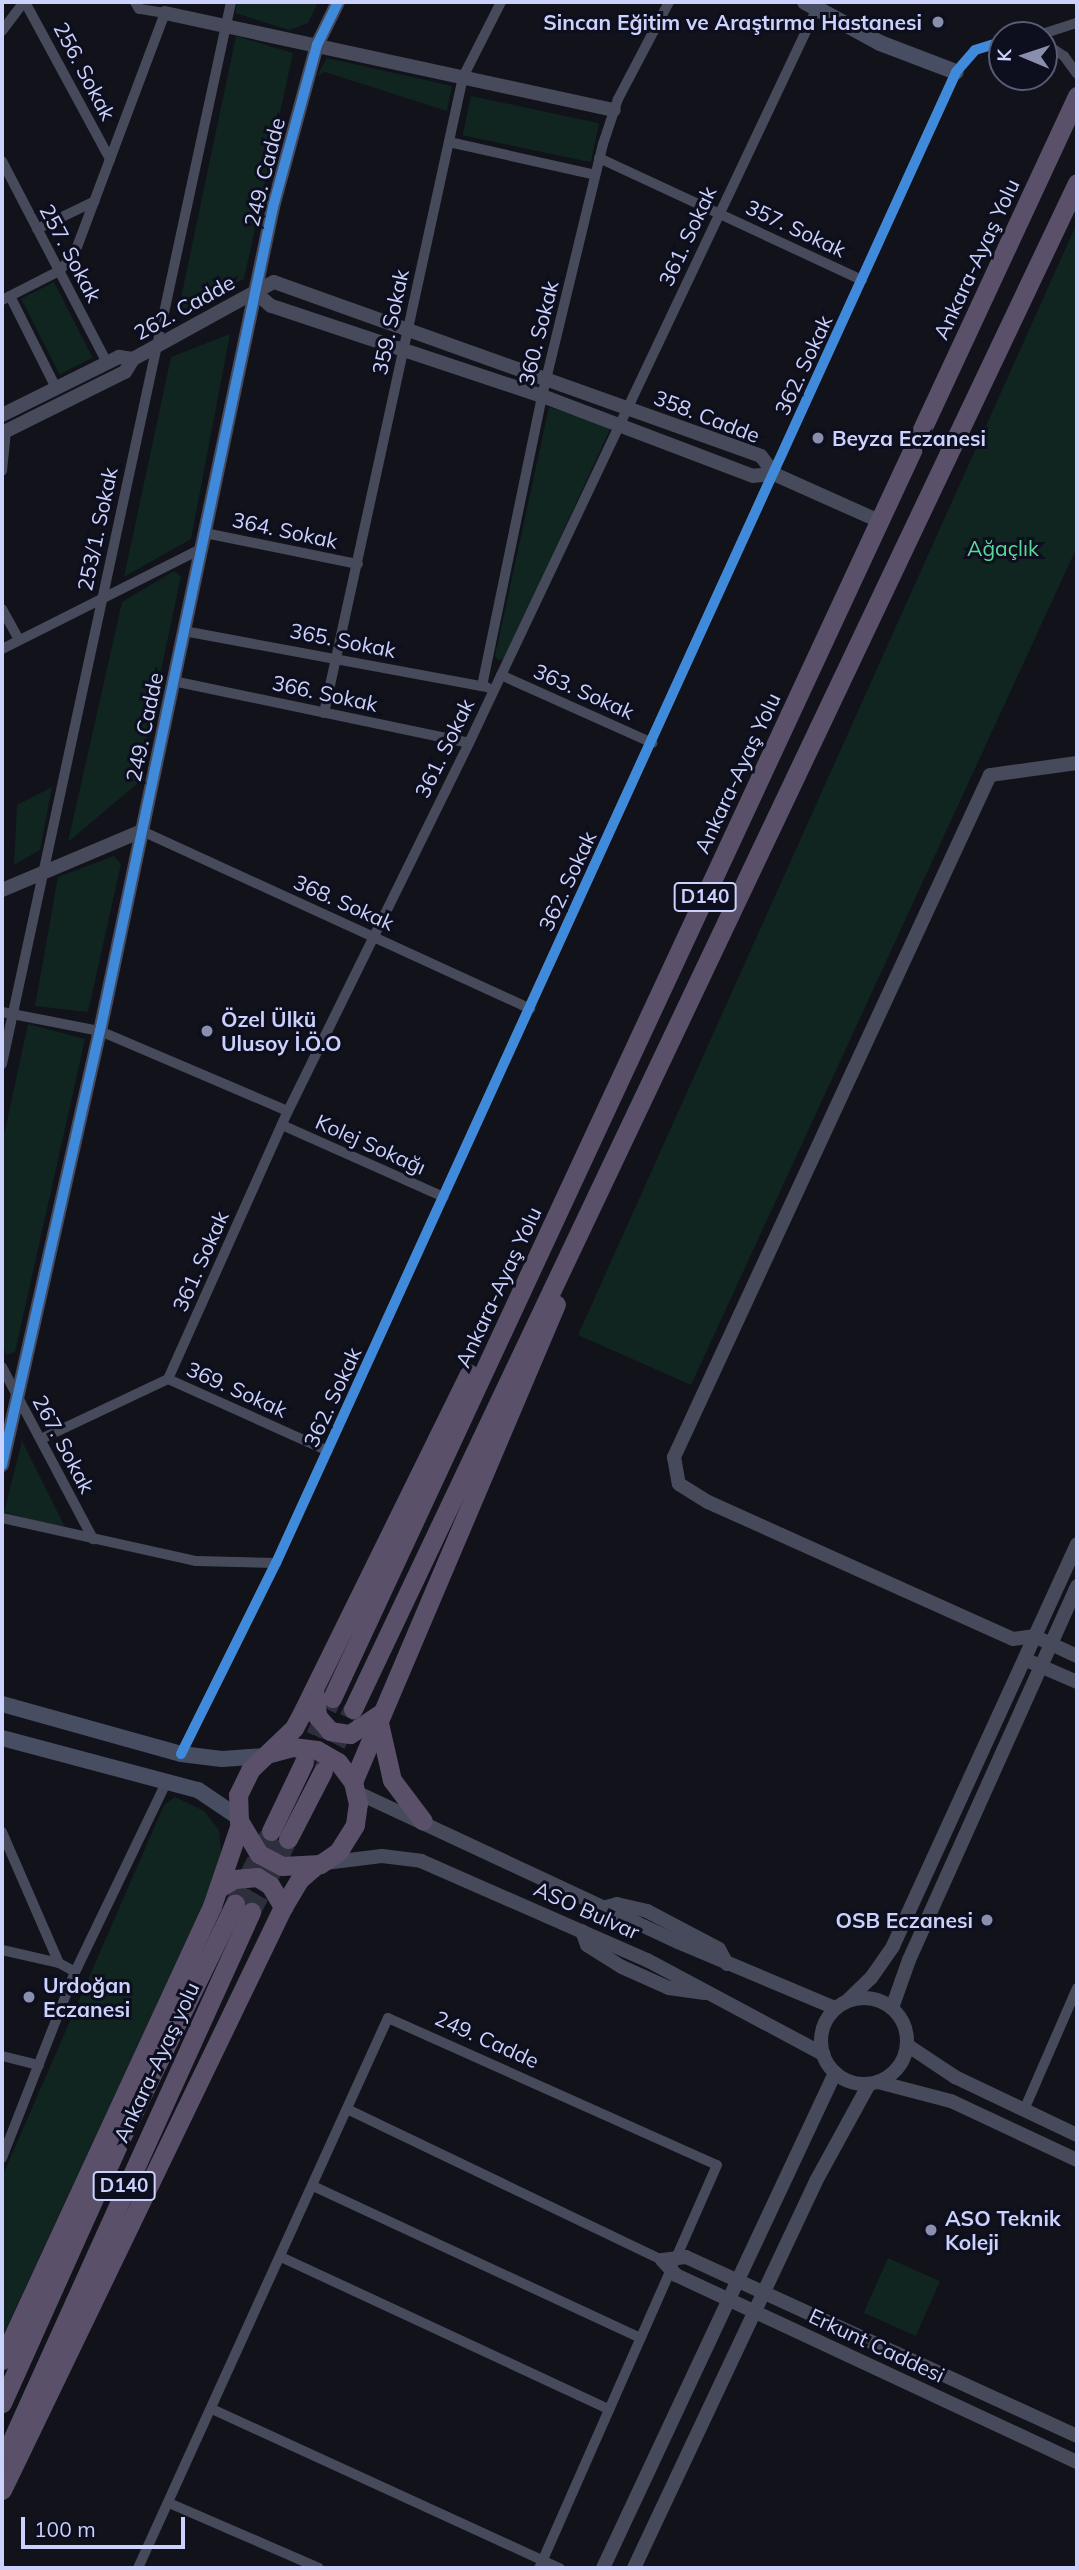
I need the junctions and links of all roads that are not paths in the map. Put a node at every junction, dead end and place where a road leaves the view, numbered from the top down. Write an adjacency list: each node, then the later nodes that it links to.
1 (24, 2): 12 (street); 23 (street, 256. Sokak)
2 (135, 2): 8 (street)
3 (230, 2): 10 (street, 253/1. Sokak)
4 (338, 2): 13 (street, 249. Cadde)
5 (501, 2): 18 (street, 359. Sokak)
6 (669, 2): 20 (street, 360. Sokak)
7 (811, 5): 16 (main road); 28 (street, 361. Sokak)
8 (165, 13): 10 (street); 23 (street)
9 (1077, 23): 11 (street)
10 (226, 25): 13 (street); 35 (street, 253/1. Sokak)
11 (1058, 29)
12 (2, 31)
13 (317, 45): 18 (street); 32 (street, 249. Cadde)
14 (988, 47): 16 (street, 362. Sokak)
15 (1058, 52): 17 (street)
16 (956, 72): 31 (street, 362. Sokak)
17 (1077, 74)
18 (463, 77): 20 (street); 21 (street, 359. Sokak)
19 (1077, 96): 48 (highway, Ankara-Ayaş Yolu / D140)
20 (614, 110): 22 (street, 360. Sokak)
21 (449, 142): 25 (street); 34 (street, 359. Sokak)
22 (599, 158): 25 (street, 360. Sokak); 28 (street, 357. Sokak)
23 (110, 159): 27 (street)
24 (2, 161): 29 (street, 257. Sokak)
25 (595, 175): 39 (street, 360. Sokak)
26 (1077, 183): 78 (highway, D140)
27 (95, 201): 29 (street); 30 (street)
28 (719, 214): 31 (street, 357. Sokak); 42 (street, 361. Sokak)
29 (37, 229): 30 (street, 257. Sokak)
30 (59, 271): 33 (street); 38 (street, 257. Sokak)
31 (862, 281): 47 (street, 362. Sokak)
32 (256, 292): 34 (street, 358. Cadde); 35 (street, 262. Cadde); 36 (street, 358. Cadde); 49 (street, 249. Cadde)
33 (6, 298): 40 (street)
34 (408, 329): 36 (street, 359. Sokak); 39 (street, 358. Cadde)
35 (156, 346): 37 (street, 262. Cadde); 52 (street, 253/1. Sokak)
36 (403, 350): 41 (street, 358. Cadde); 51 (street, 359. Sokak)
37 (133, 359): 38 (street, 262. Cadde); 45 (street, 262. Cadde)
38 (107, 363): 40 (street, 262. Cadde)
39 (548, 378): 41 (street, 360. Sokak); 42 (street, 358. Cadde)
40 (57, 388): 43 (street, 262. Cadde)
41 (542, 396): 44 (street, 358. Cadde); 60 (street, 360. Sokak)
42 (627, 406): 44 (street, 361. Sokak); 47 (street, 358. Cadde)
43 (2, 415)
44 (620, 425): 47 (street, 358. Cadde); 58 (street, 361. Sokak)
45 (4, 432): 46 (street)
46 (2, 471)
47 (774, 474): 48 (street, 358. Cadde); 64 (street, 362. Sokak)
48 (880, 521): 77 (highway, Ankara-Ayaş Yolu / D140)
49 (205, 533): 50 (street, 249. Cadde); 51 (street, 364. Sokak)
50 (201, 549): 52 (street); 54 (street, 249. Cadde)
51 (358, 564): 57 (street, 359. Sokak)
52 (101, 599): 55 (street); 67 (street, 253/1. Sokak)
53 (2, 609): 55 (street)
54 (184, 631): 57 (street, 365. Sokak); 59 (street, 249. Cadde)
55 (19, 640): 56 (street)
56 (2, 649)
57 (336, 658): 60 (street, 365. Sokak); 62 (street, 359. Sokak)
58 (501, 675): 61 (street, 361. Sokak); 64 (street, 363. Sokak)
59 (173, 681): 62 (street, 366. Sokak); 66 (street, 249. Cadde)
60 (482, 686): 61 (street, 365. Sokak)
61 (495, 689): 63 (street, 361. Sokak)
62 (324, 713): 63 (street, 366. Sokak)
63 (469, 743): 69 (street, 361. Sokak)
64 (652, 743): 70 (street, 362. Sokak)
65 (1077, 763): 91 (street)
66 (142, 831): 67 (street); 69 (street, 368. Sokak); 72 (street, 249. Cadde)
67 (44, 869): 68 (street); 71 (street, 253/1. Sokak)
68 (2, 890)
69 (372, 936): 70 (street, 368. Sokak); 74 (street, 361. Sokak)
70 (530, 1009): 76 (street, 362. Sokak)
71 (7, 1012): 72 (street, Kolej Sokağı); 73 (street, 253/1. Sokak)
72 (100, 1031): 74 (street, Kolej Sokağı); 81 (street, 249. Cadde)
73 (2, 1064)
74 (288, 1111): 75 (street, 361. Sokak)
75 (282, 1125): 76 (street, Kolej Sokağı); 80 (street, 361. Sokak)
76 (444, 1197): 83 (street, 362. Sokak)
77 (536, 1259): 97 (highway); 98 (highway, Ankara-Ayaş Yolu / D140)
78 (557, 1279): 100 (highway, D140); 101 (highway)
79 (2, 1367): 81 (street, 267. Sokak)
80 (168, 1379): 82 (street); 83 (street, 369. Sokak)
81 (18, 1399): 82 (street, 267. Sokak); 84 (street, 249. Cadde)
82 (41, 1439): 86 (street, 267. Sokak)
83 (328, 1451): 88 (street, 362. Sokak)
84 (2, 1465)
85 (2, 1518): 86 (street)
86 (93, 1539): 88 (street)
87 (1077, 1544): 90 (street)
88 (276, 1563): 103 (street, 362. Sokak)
89 (1077, 1586): 92 (street)
90 (1034, 1636): 91 (street); 92 (street); 94 (street)
91 (1013, 1639): 94 (street)
92 (1049, 1643): 93 (street); 95 (street)
93 (1077, 1656)
94 (1024, 1658): 95 (street); 121 (street)
95 (1039, 1665): 96 (street); 122 (street)
96 (1077, 1682)
97 (314, 1689): 101 (highway); 104 (highway)
98 (332, 1698)
99 (2, 1704): 103 (main road)
100 (353, 1709)
101 (380, 1716): 108 (highway); 110 (highway)
102 (2, 1738): 107 (main road)
103 (181, 1755): 104 (main road)
104 (267, 1755): 108 (highway); 109 (highway)
105 (304, 1762): 106 (highway)
106 (323, 1771)
107 (167, 1781): 109 (main road); 119 (street)
108 (354, 1787): 110 (street, ASO Bulvar); 113 (highway)
109 (239, 1821): 113 (highway); 115 (highway)
110 (423, 1821): 121 (street, ASO Bulvar)
111 (2, 1832): 114 (street)
112 (2, 1861): 114 (street)
113 (318, 1864): 116 (highway); 124 (street, ASO Bulvar)
114 (17, 1865): 118 (street)
115 (219, 1888): 116 (highway); 142 (highway)
116 (283, 1907): 149 (highway)
117 (2, 1950): 118 (street)
118 (59, 1963): 119 (street)
119 (75, 1972): 126 (street)
120 (1077, 1988): 130 (street)
121 (841, 2005): 122 (street); 124 (street)
122 (892, 2008): 123 (street)
123 (907, 2045): 128 (street); 130 (street)
124 (823, 2054): 127 (street)
125 (2, 2056): 126 (street)
126 (39, 2065): 132 (street)
127 (835, 2073): 128 (street); 137 (street)
128 (873, 2083): 133 (street); 138 (street)
129 (349, 2110): 134 (street, 249. Cadde); 136 (street); 136 (street, 249. Cadde)
130 (1024, 2110): 131 (street)
131 (1077, 2136)
132 (3, 2154)
133 (1077, 2160)
134 (313, 2186): 135 (street, 249. Cadde); 141 (street)
135 (281, 2257): 144 (street, 249. Cadde); 145 (street)
136 (670, 2262): 137 (street); 139 (street, Erkunt Caddesi); 141 (street, 249. Cadde)
137 (736, 2280): 138 (street); 139 (street)
138 (763, 2292): 140 (street); 146 (street)
139 (727, 2298): 140 (street, Erkunt Caddesi); 155 (street)
140 (754, 2311): 148 (street, Erkunt Caddesi); 156 (street)
141 (640, 2338): 145 (street, 249. Cadde)
142 (2, 2360)
143 (2, 2403): 147 (highway, Ankara-Ayaş yolu / D140)
144 (212, 2409): 150 (street, 249. Cadde); 151 (street)
145 (609, 2409): 151 (street, 249. Cadde)
146 (1077, 2437)
147 (2, 2462)
148 (1077, 2462)
149 (2, 2490)
150 (169, 2503): 152 (street, 249. Cadde); 153 (street)
151 (541, 2564): 154 (street)
152 (138, 2568)
153 (319, 2568)
154 (560, 2568)
155 (603, 2568)
156 (634, 2568)

